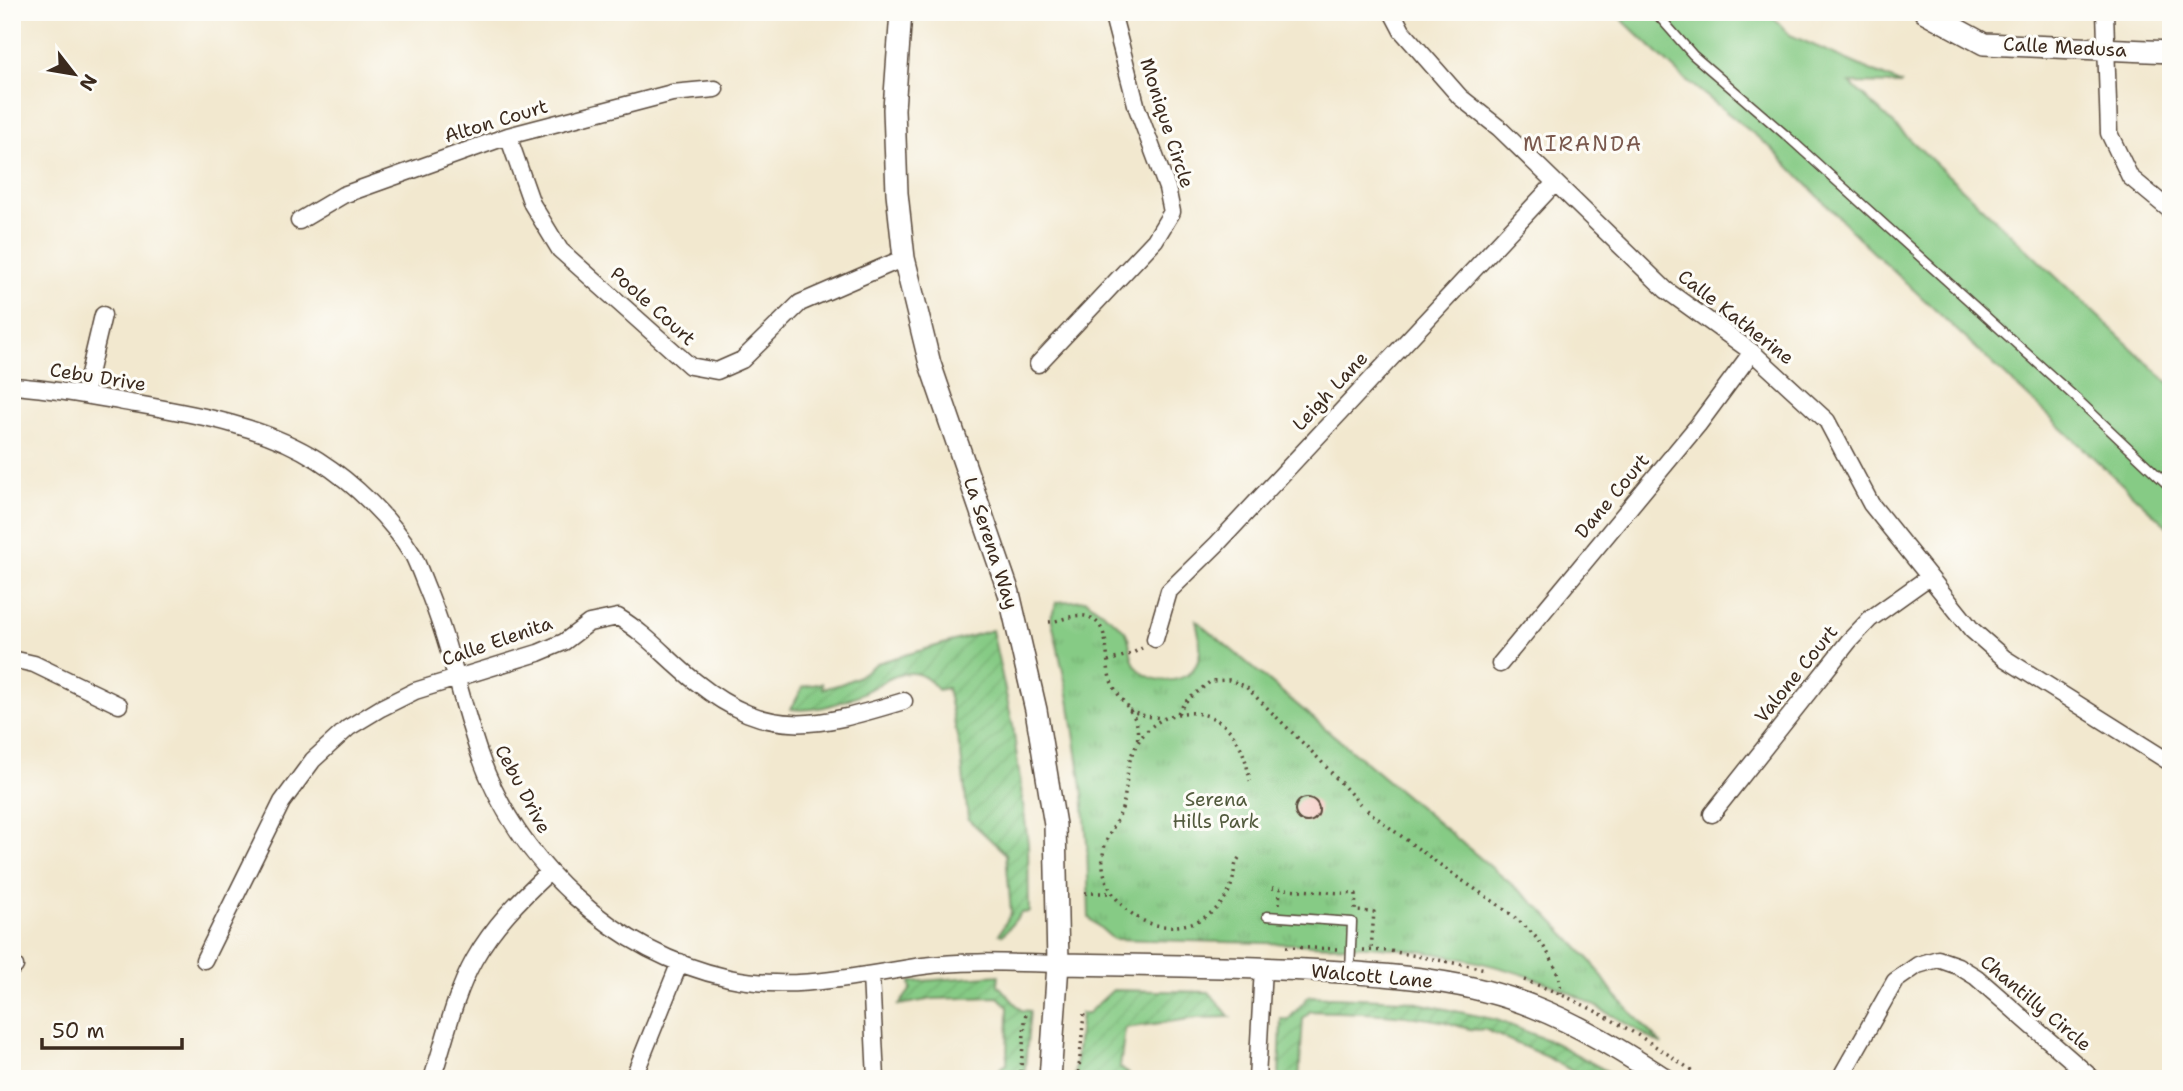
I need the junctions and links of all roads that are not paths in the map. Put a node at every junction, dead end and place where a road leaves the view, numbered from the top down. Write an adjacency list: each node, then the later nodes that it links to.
1 (901, 12): 14 (main road, La Serena Way)
2 (1112, 12): 17 (street, Monique Circle)
3 (1392, 12): 11 (street, Calle Katherine)
4 (1655, 12): 20 (lane)
5 (1925, 12): 7 (main road, Calle Medusa)
6 (2105, 12): 7 (street)
7 (2105, 49): 8 (main road, Calle Medusa); 12 (street)
8 (2171, 52)
9 (715, 89): 10 (street, Alton Court)
10 (508, 136): 13 (street, Alton Court); 14 (street, Poole Court)
11 (1555, 183): 16 (street, Calle Katherine); 22 (street, Leigh Lane)
12 (2171, 211)
13 (299, 221)
14 (904, 258): 34 (main road, La Serena Way)
15 (103, 315): 19 (street)
16 (1752, 352): 21 (street, Calle Katherine); 24 (street, Dane Court)
17 (1038, 364)
18 (12, 386): 19 (street, Cebu Drive)
19 (84, 396): 25 (street, Cebu Drive)
20 (2171, 488)
21 (1929, 577): 28 (street, Calle Katherine); 29 (street, Valone Court)
22 (1155, 639)
23 (12, 659): 27 (street)
24 (1500, 664)
25 (457, 678): 26 (street, Calle Elenita); 30 (street, Cebu Drive); 32 (street, Calle Elenita)
26 (904, 701)
27 (120, 705)
28 (2171, 763)
29 (1712, 814)
30 (549, 873): 33 (street, Cebu Drive); 39 (street)
31 (1267, 916): 36 (lane)
32 (204, 960)
33 (680, 962): 37 (street, Cebu Drive); 40 (street)
34 (1058, 964): 35 (main road, Walcott Lane); 37 (street, Cebu Drive); 42 (main road, La Serena Way)
35 (1263, 967): 36 (main road, Walcott Lane); 43 (street)
36 (1350, 972): 44 (main road, Walcott Lane)
37 (872, 975): 41 (street)
38 (1843, 1073): 45 (street, Chantilly Circle)
39 (432, 1079)
40 (633, 1079)
41 (876, 1079)
42 (1050, 1079)
43 (1257, 1079)
44 (1665, 1079)
45 (2093, 1079)

